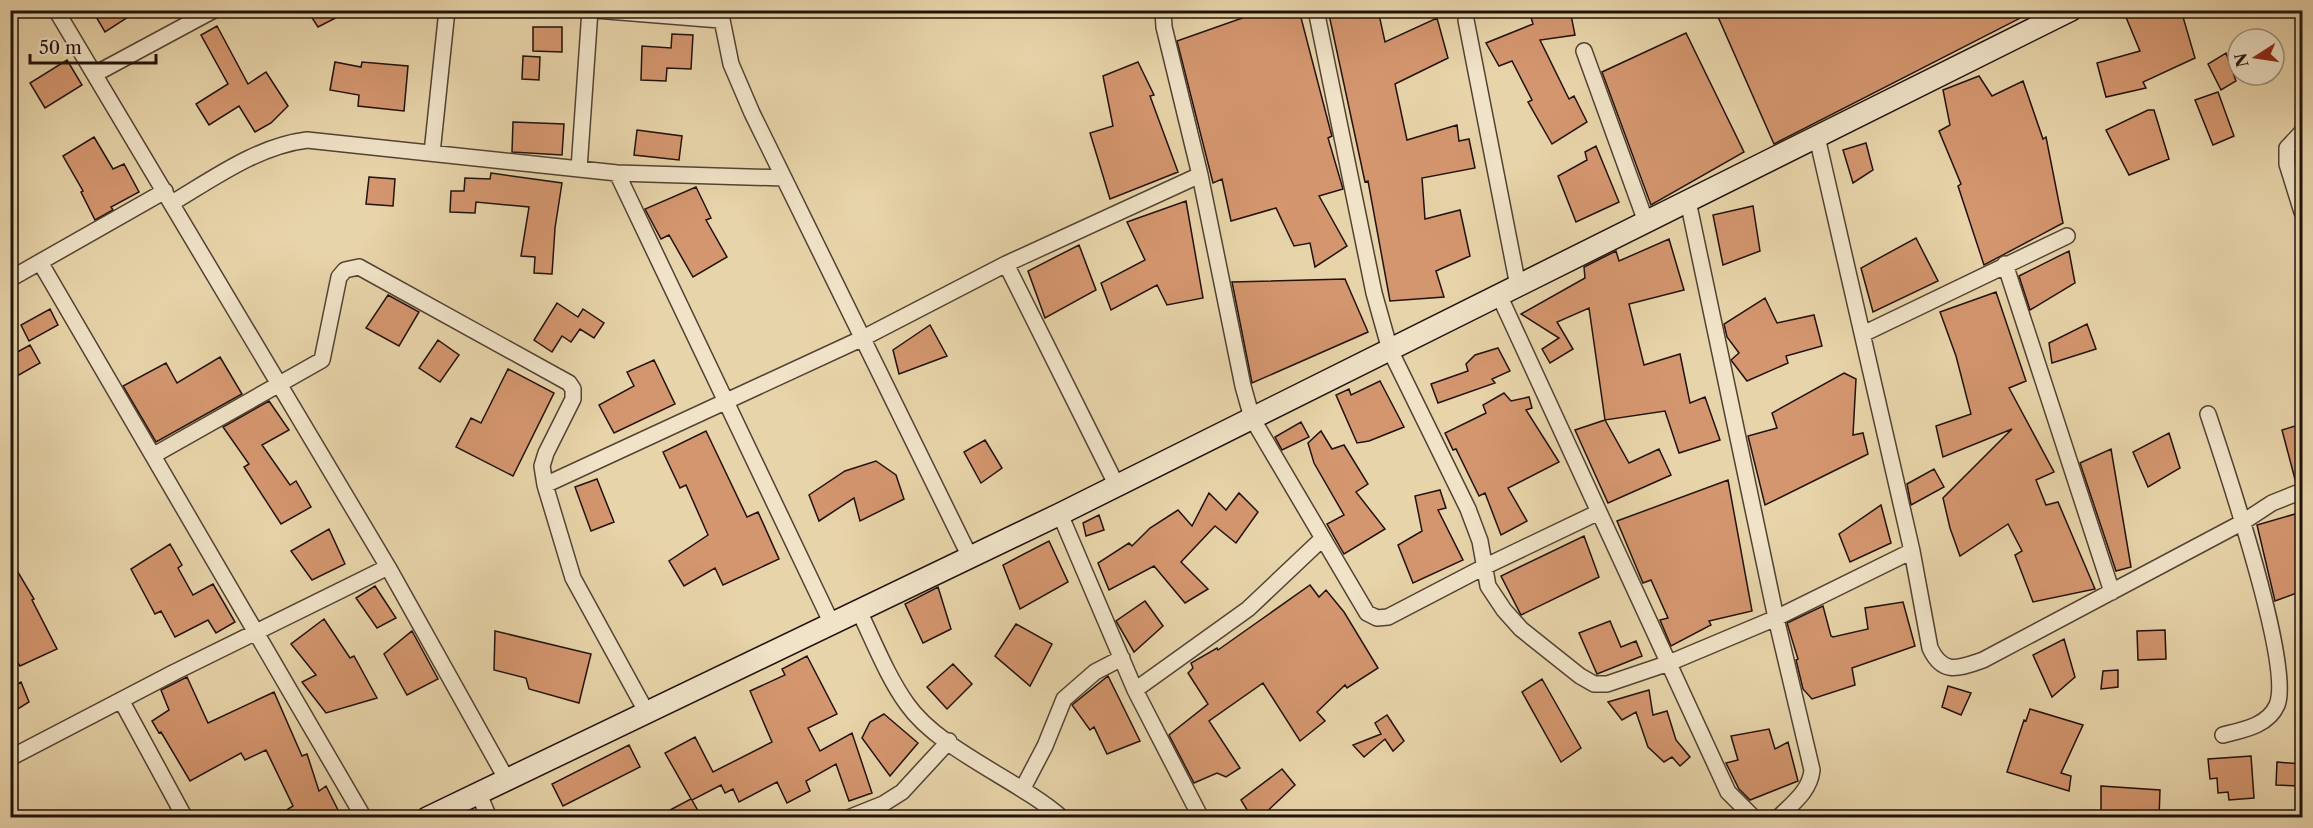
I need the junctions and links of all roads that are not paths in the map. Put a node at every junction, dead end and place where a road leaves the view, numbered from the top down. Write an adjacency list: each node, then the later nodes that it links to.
1 (56, 10): 12 (street)
2 (214, 10): 12 (street)
3 (447, 10): 15 (street)
4 (590, 10): 16 (street)
5 (595, 10): 9 (street)
6 (1163, 10): 18 (street)
7 (1316, 10): 33 (street)
8 (2071, 10): 14 (street)
9 (720, 15): 19 (street)
10 (1466, 20): 29 (street)
11 (1584, 51): 23 (street)
12 (95, 74): 20 (street)
13 (2302, 132): 22 (street)
14 (1817, 137): 21 (street); 31 (street)
15 (432, 153): 16 (street); 20 (street)
16 (579, 169): 17 (street)
17 (617, 173): 19 (street); 35 (street)
18 (1200, 175): 26 (street); 37 (street)
19 (784, 178): 32 (street)
20 (169, 197): 25 (street); 34 (street)
21 (1688, 201): 23 (street); 52 (street)
22 (2302, 212)
23 (1646, 222): 29 (street)
24 (2067, 236): 27 (street)
25 (40, 262): 28 (street); 38 (street)
26 (1006, 264): 32 (street); 40 (street)
27 (2005, 264): 31 (street); 50 (street)
28 (10, 279)
29 (1518, 286): 30 (street)
30 (1499, 295): 33 (street); 42 (street)
31 (1863, 334): 46 (street)
32 (863, 338): 35 (street); 47 (street)
33 (1390, 350): 37 (street); 49 (street)
34 (279, 384): 38 (street); 39 (street); 48 (street)
35 (726, 400): 39 (street); 53 (street)
36 (2208, 414): 44 (street)
37 (1252, 418): 40 (street); 45 (street)
38 (154, 455): 54 (street)
39 (545, 485): 59 (street)
40 (1117, 486): 43 (street)
41 (2302, 491): 44 (street)
42 (1599, 512): 49 (street); 56 (street)
43 (1060, 514): 47 (street); 55 (street)
44 (2243, 522): 50 (street); 60 (street)
45 (1322, 539): 49 (street); 57 (street)
46 (1912, 551): 50 (street); 52 (street)
47 (970, 557): 51 (street)
48 (388, 567): 54 (street); 63 (street)
49 (1484, 567): 56 (street)
50 (2112, 592)
51 (859, 611): 53 (street); 61 (street)
52 (1776, 618): 56 (street); 74 (street)
53 (832, 624): 59 (street)
54 (258, 631): 58 (street); 67 (street)
55 (1122, 658): 57 (street); 64 (street)
56 (1669, 663): 73 (street)
57 (1135, 690): 72 (street)
58 (121, 700): 62 (street); 66 (street)
59 (647, 713): 63 (street)
60 (2223, 735)
61 (949, 741): 64 (street); 70 (street)
62 (10, 758)
63 (507, 780): 65 (street)
64 (1023, 788): 71 (street)
65 (478, 794): 68 (street); 69 (street)
66 (185, 818)
67 (364, 818)
68 (427, 818)
69 (489, 818)
70 (849, 818)
71 (1062, 818)
72 (1201, 818)
73 (1754, 818)
74 (1778, 818)

